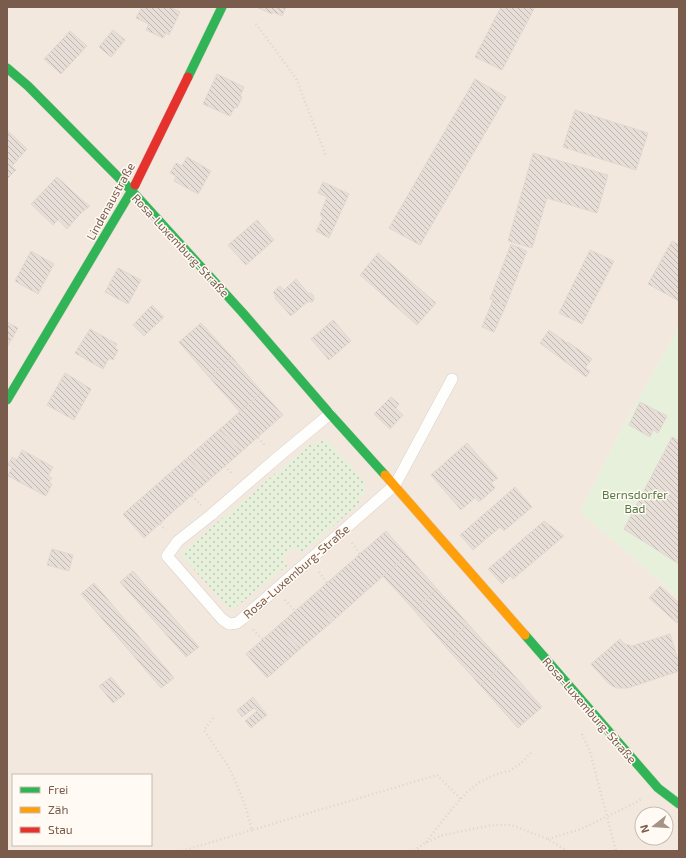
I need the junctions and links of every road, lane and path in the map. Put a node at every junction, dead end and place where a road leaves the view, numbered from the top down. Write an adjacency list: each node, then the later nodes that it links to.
1 (222, 7): 5 (street, Lindenaustraße)
2 (256, 24): 4 (path)
3 (7, 68): 5 (street, Rosa-Luxemburg-Straße)
4 (326, 156)
5 (132, 191): 7 (street, Lindenaustraße); 8 (street, Rosa-Luxemburg-Straße)
6 (452, 379): 9 (lane)
7 (7, 400)
8 (330, 414): 9 (street, Rosa-Luxemburg-Straße); 9 (lane, Rosa-Luxemburg-Straße)
9 (395, 486): 13 (street, Rosa-Luxemburg-Straße)
10 (213, 718): 17 (path)
11 (579, 729): 16 (path)
12 (532, 752): 14 (path)
13 (658, 788): 15 (street, Rosa-Luxemburg-Straße); 16 (path)
14 (461, 799): 17 (path); 19 (path)
15 (679, 804)
16 (607, 817): 18 (path); 23 (path)
17 (252, 830): 20 (path)
18 (548, 839): 19 (path); 22 (path)
19 (425, 843): 21 (path)
20 (182, 851)
21 (414, 851)
22 (567, 851)
23 (616, 851)

